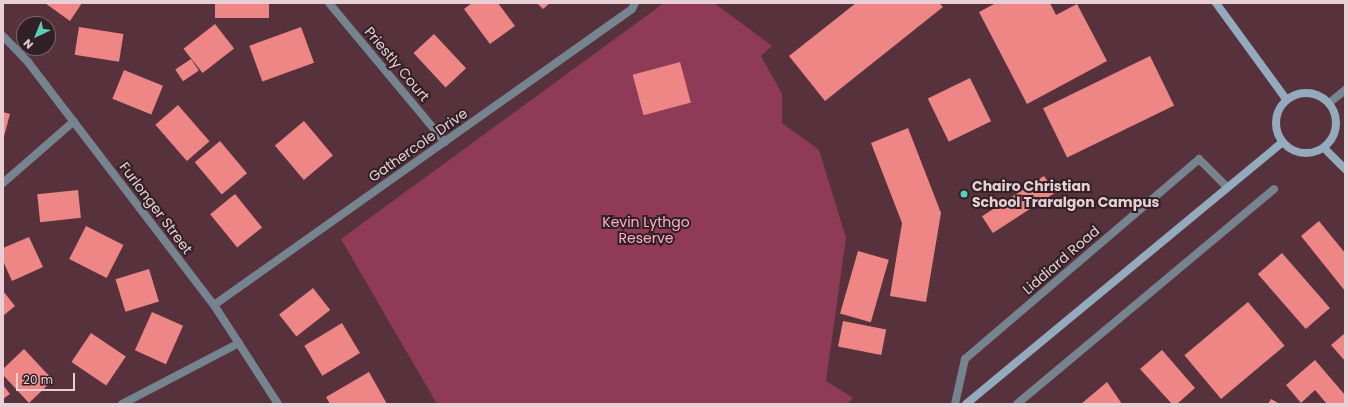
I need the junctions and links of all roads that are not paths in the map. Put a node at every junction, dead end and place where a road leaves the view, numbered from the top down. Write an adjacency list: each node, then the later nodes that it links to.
1 (329, 3): 9 (street, Priestly Court)
2 (635, 3): 9 (street, Gathercole Drive)
3 (1216, 3): 6 (street)
4 (3, 36): 8 (street, Furlonger Street)
5 (1345, 90): 7 (street)
6 (1286, 99): 7 (street); 10 (street)
7 (1329, 104): 11 (street)
8 (74, 121): 13 (street); 16 (street, Furlonger Street)
9 (445, 142): 16 (street, Gathercole Drive)
10 (1282, 143): 11 (street); 14 (street)
11 (1324, 148): 12 (street)
12 (1345, 169)
13 (3, 183)
14 (1226, 186): 20 (street, Liddiard Road); 21 (street)
15 (1274, 189): 22 (street)
16 (214, 305): 17 (street, Furlonger Street)
17 (239, 343): 18 (street); 19 (street, Furlonger Street)
18 (122, 404)
19 (278, 404)
20 (955, 404)
21 (966, 404)
22 (1017, 404)

